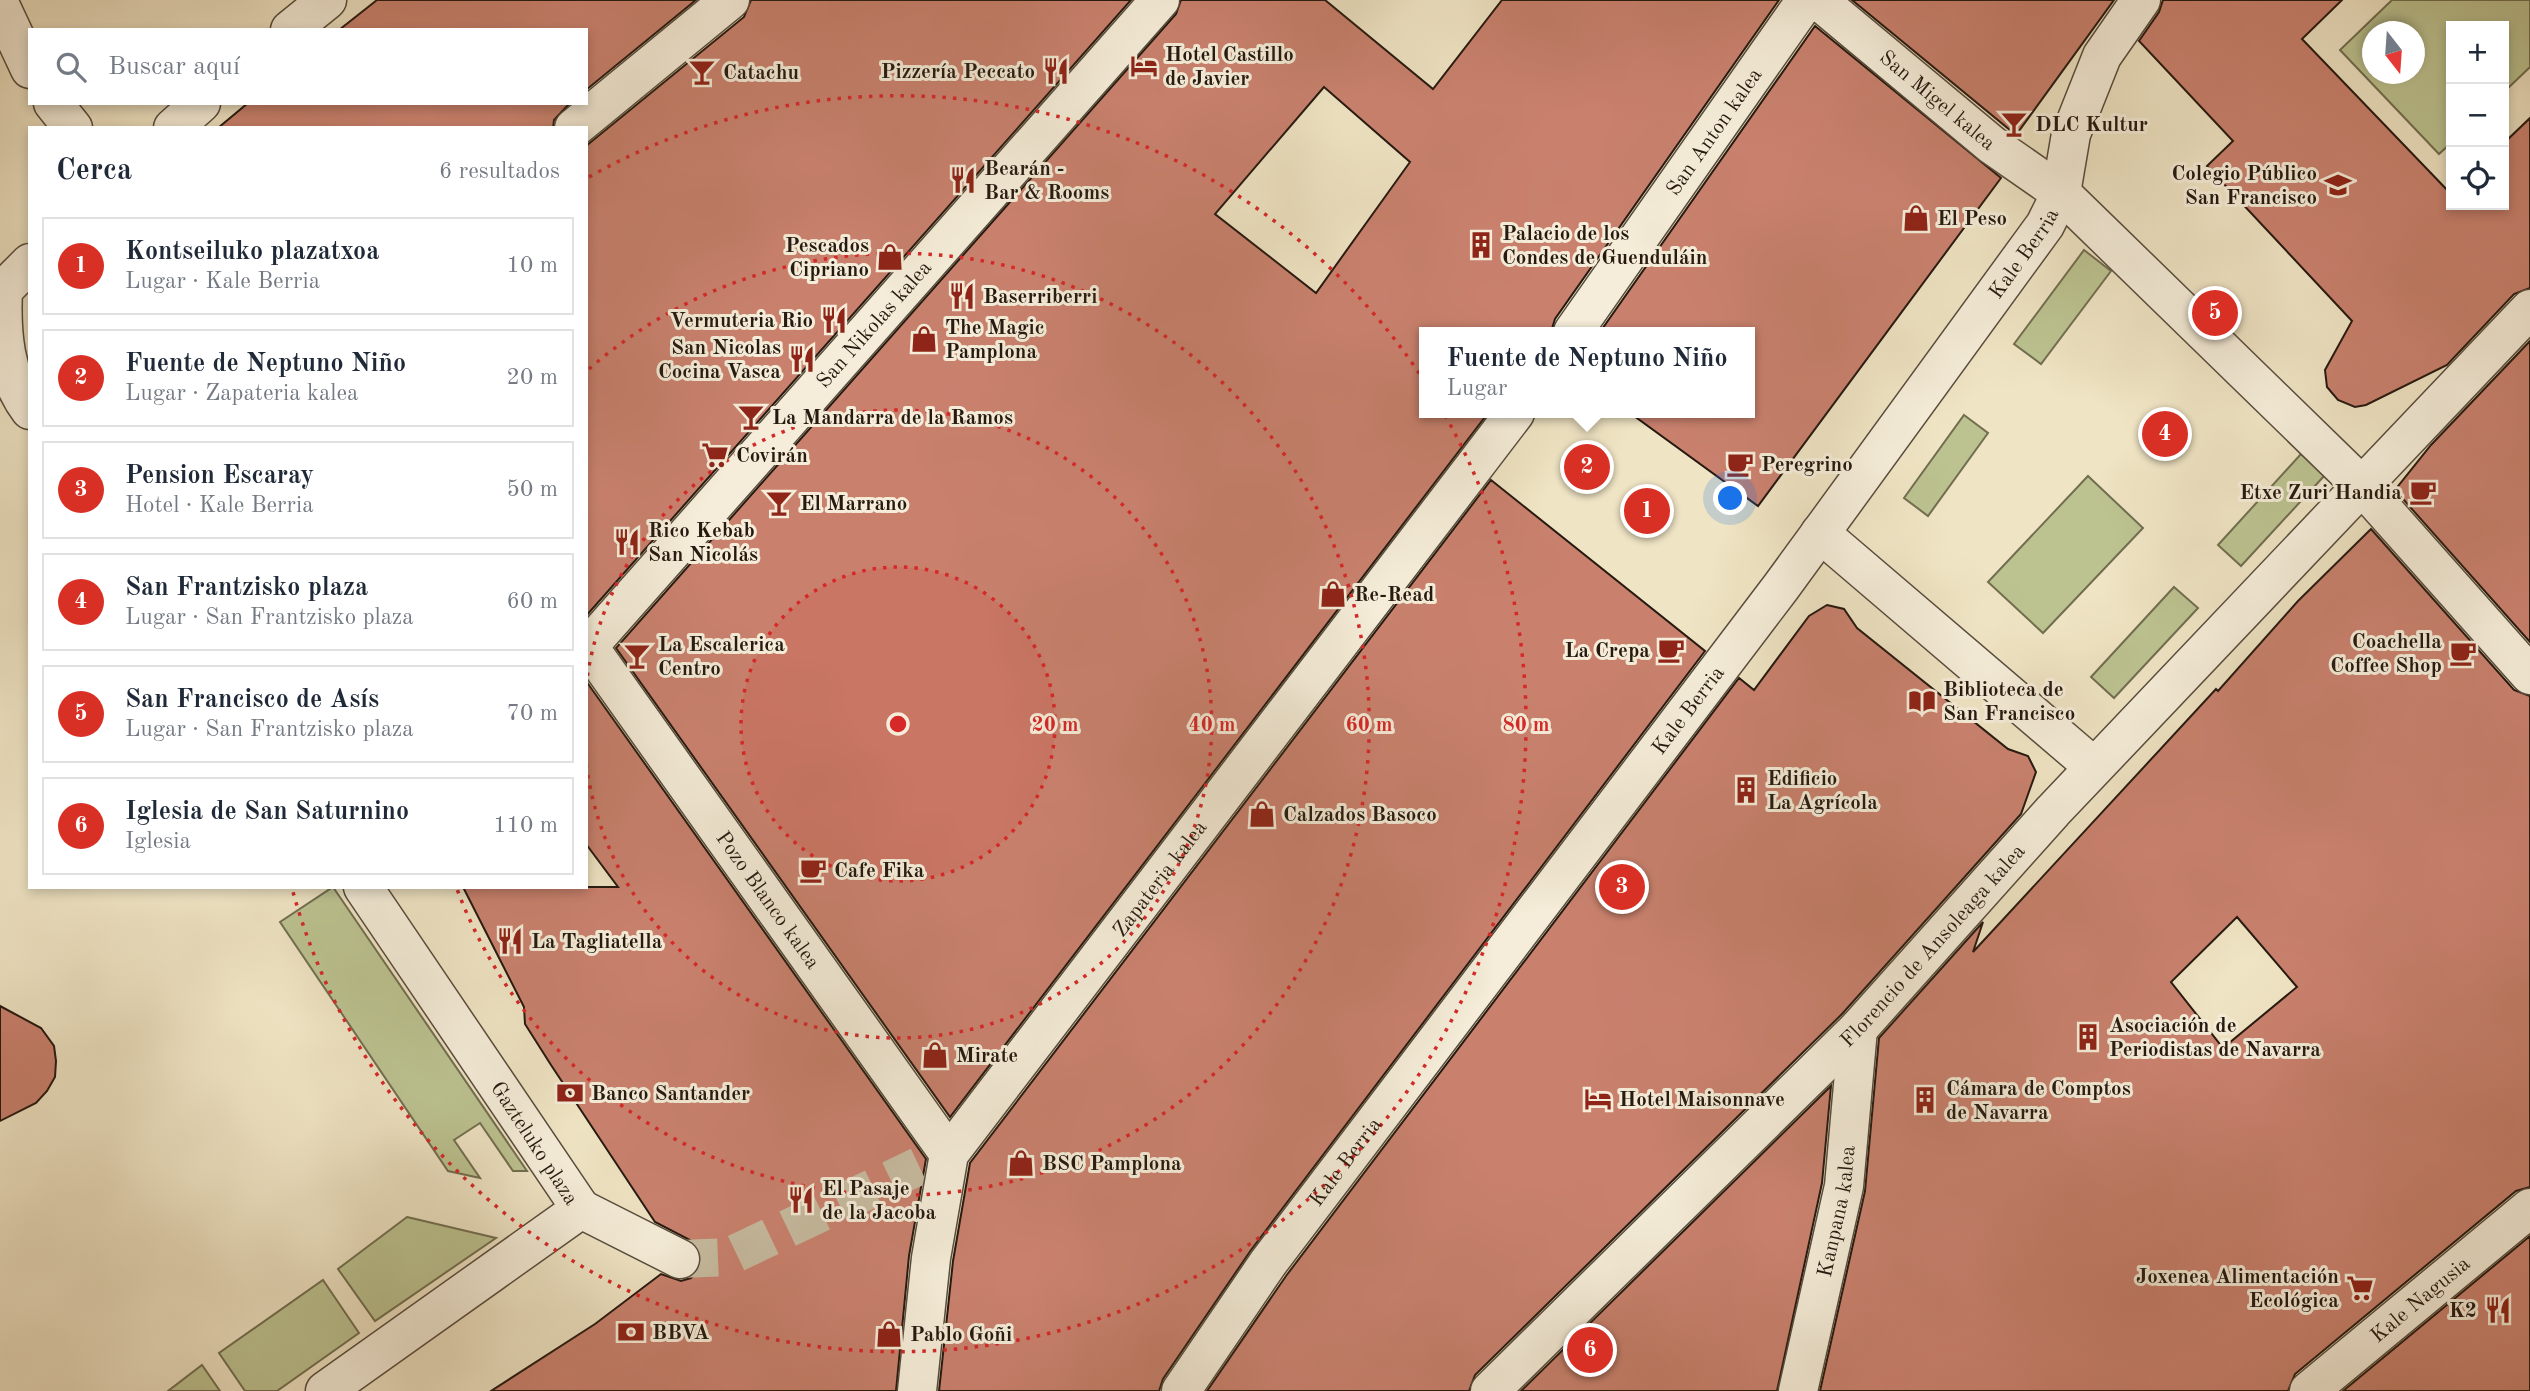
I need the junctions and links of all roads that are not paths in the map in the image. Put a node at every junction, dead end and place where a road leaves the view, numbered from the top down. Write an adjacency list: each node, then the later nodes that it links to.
1 (327, 0): 8 (street)
2 (730, 0): 14 (street)
3 (1806, 0): 18 (street, San Anton kalea)
4 (1818, 0): 15 (street, San Migel kalea)
5 (2141, 0): 15 (street, Kale Berria)
6 (0, 5): 9 (street)
7 (1154, 7): 23 (street, San Nikolas kalea)
8 (292, 28)
9 (28, 65)
10 (55, 105): 12 (street)
11 (199, 105): 13 (street)
12 (71, 126)
13 (175, 126)
14 (576, 126)
15 (2061, 193): 21 (street, San Migel kalea); 22 (street, Kale Berria)
16 (28, 265): 19 (street)
17 (2530, 309): 21 (street, Florencio de Ansoleaga kalea)
18 (1577, 327)
19 (18, 411)
20 (1511, 418): 29 (street, Zapateria kalea)
21 (2363, 487): 25 (street, San Migel kalea); 26 (street, Florencio de Ansoleaga kalea)
22 (1820, 533): 26 (street); 35 (street, Kale Berria)
23 (588, 645)
24 (588, 647): 29 (street, Pozo Blanco kalea)
25 (2530, 675)
26 (2095, 767): 28 (street, Florencio de Ansoleaga kalea)
27 (364, 889): 31 (street, Gazteluko plaza)
28 (1858, 1029): 36 (street, Florencio de Ansoleaga kalea); 37 (street, Kanpana kalea)
29 (934, 1160): 34 (street, Zapateria kalea)
30 (2530, 1208): 38 (street, Kale Nagusia)
31 (581, 1209): 32 (street); 33 (street, Gazteluko plaza)
32 (680, 1259)
33 (325, 1391)
34 (917, 1391)
35 (1181, 1391)
36 (1490, 1391)
37 (1798, 1391)
38 (2309, 1391)

